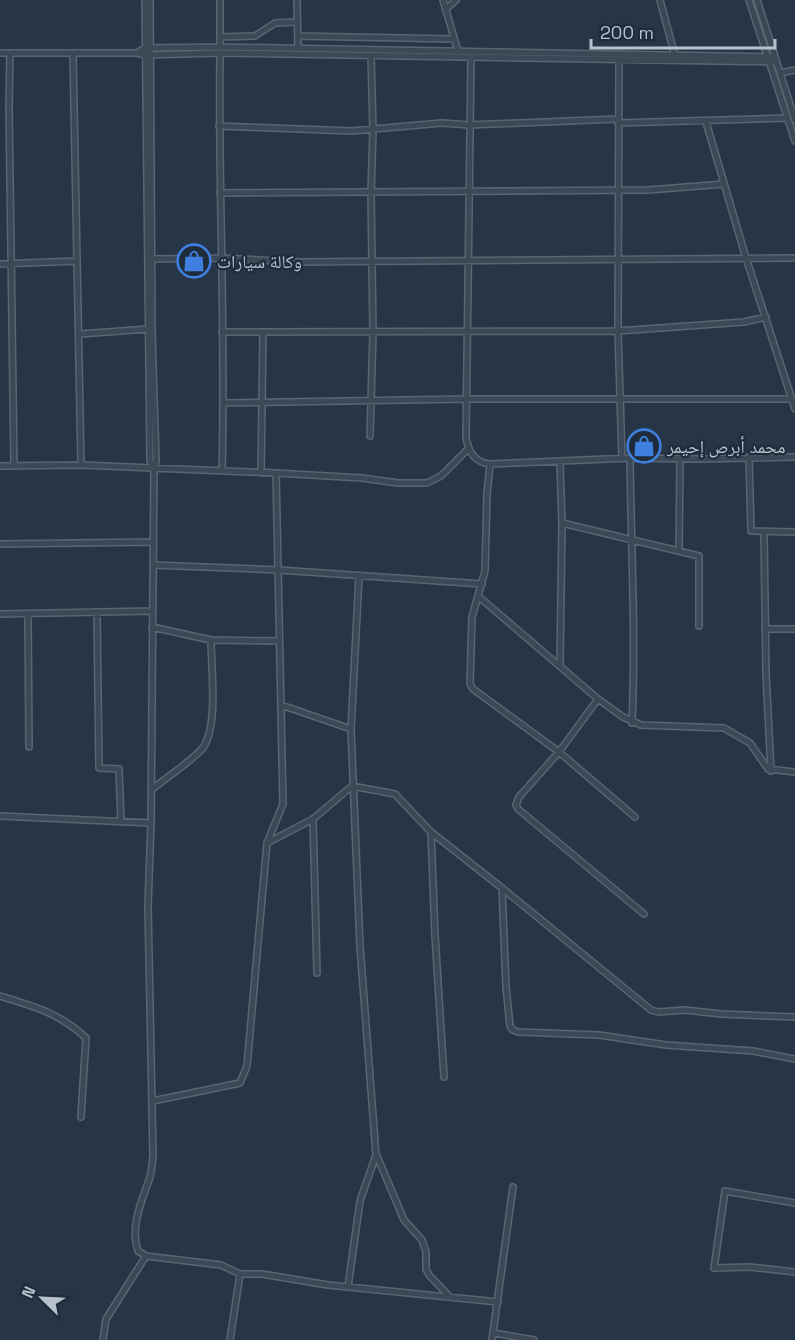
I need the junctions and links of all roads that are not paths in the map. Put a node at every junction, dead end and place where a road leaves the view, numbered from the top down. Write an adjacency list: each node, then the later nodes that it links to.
1 (145, 0): 15 (street)
2 (150, 0): 15 (street)
3 (220, 0): 13 (street)
4 (297, 0): 11 (street)
5 (443, 0): 10 (street)
6 (456, 0): 10 (street)
7 (660, 0): 25 (street)
8 (749, 0): 28 (street)
9 (756, 0): 28 (street)
10 (446, 9): 14 (street)
11 (297, 22): 12 (street); 13 (street)
12 (298, 36): 14 (street); 16 (street)
13 (220, 37): 17 (street)
14 (454, 39): 18 (street)
15 (147, 48): 17 (street); 21 (street); 23 (street)
16 (298, 49): 17 (street); 18 (street)
17 (220, 50): 23 (street); 24 (street); 36 (street)
18 (458, 51): 27 (street)
19 (0, 53): 20 (street)
20 (10, 53): 22 (street); 53 (street)
21 (137, 53): 22 (street); 23 (street)
22 (73, 54): 51 (street)
23 (148, 55): 48 (street); 55 (street)
24 (371, 56): 26 (street); 37 (street)
25 (675, 56): 27 (street); 28 (street)
26 (471, 58): 27 (street); 35 (street)
27 (619, 58): 28 (street); 33 (street)
28 (772, 60): 30 (street); 31 (street)
29 (795, 70): 30 (street)
30 (780, 73): 32 (street)
31 (788, 118): 34 (street); 38 (street)
32 (795, 120)
33 (618, 121): 34 (street); 35 (street); 40 (street)
34 (706, 122): 39 (street)
35 (469, 125): 37 (street); 41 (street)
36 (219, 126): 37 (street); 42 (street)
37 (373, 130): 43 (street)
38 (795, 141)
39 (724, 184): 40 (street); 46 (street)
40 (618, 190): 41 (street); 45 (street)
41 (468, 191): 43 (street); 49 (street)
42 (220, 193): 43 (street); 44 (street)
43 (370, 193): 50 (street)
44 (221, 258): 48 (street); 50 (street); 57 (street)
45 (619, 258): 46 (street); 49 (street); 56 (street)
46 (746, 258): 47 (street); 54 (street)
47 (795, 258)
48 (152, 259): 81 (street)
49 (468, 259): 50 (street); 60 (street)
50 (371, 260): 59 (street)
51 (77, 261): 53 (street); 61 (street)
52 (0, 264): 53 (street)
53 (12, 264): 78 (street)
54 (766, 317): 56 (street); 63 (street)
55 (148, 329): 61 (street); 81 (street)
56 (618, 331): 60 (street); 65 (street)
57 (222, 332): 58 (street); 67 (street)
58 (263, 332): 59 (street); 66 (street)
59 (373, 332): 60 (street); 64 (street)
60 (467, 332): 62 (street)
61 (80, 334): 79 (street)
62 (466, 399): 64 (street); 65 (street); 70 (street)
63 (792, 399): 65 (street); 68 (street)
64 (372, 400): 66 (street); 69 (street)
65 (620, 400): 74 (street)
66 (262, 402): 67 (street); 83 (street)
67 (224, 404): 82 (street)
68 (795, 409)
69 (370, 436)
70 (468, 449): 77 (street); 84 (street)
71 (749, 457): 72 (street); 75 (street); 86 (street)
72 (795, 457)
73 (630, 458): 74 (street); 75 (street); 88 (street)
74 (622, 459): 76 (street)
75 (680, 459): 91 (street)
76 (560, 462): 77 (street); 85 (street)
77 (490, 464): 95 (street)
78 (14, 465): 79 (street); 80 (street)
79 (81, 465): 81 (street)
80 (0, 466)
81 (154, 469): 82 (street); 89 (street)
82 (222, 471): 83 (street)
83 (261, 472): 84 (street)
84 (276, 473): 93 (street)
85 (562, 523): 88 (street); 107 (street)
86 (764, 532): 87 (street); 103 (street)
87 (795, 532)
88 (630, 539): 91 (street); 110 (street)
89 (153, 542): 90 (street); 92 (street)
90 (0, 544)
91 (679, 551): 101 (street)
92 (153, 565): 93 (street); 97 (street)
93 (279, 570): 94 (street); 106 (street)
94 (359, 576): 95 (street); 111 (street)
95 (482, 584): 96 (street)
96 (478, 596): 107 (street); 113 (street)
97 (152, 611): 98 (street); 102 (street)
98 (97, 612): 100 (street); 121 (street)
99 (0, 614): 100 (street)
100 (28, 614): 112 (street)
101 (699, 626)
102 (152, 627): 105 (street); 117 (street)
103 (765, 629): 104 (street); 114 (street)
104 (795, 629)
105 (211, 640): 106 (street); 117 (street)
106 (279, 641): 109 (street)
107 (560, 665): 108 (street)
108 (598, 699): 110 (street); 113 (street)
109 (281, 705): 111 (street); 124 (street)
110 (633, 723): 114 (street)
111 (351, 729): 116 (street)
112 (29, 747)
113 (559, 752): 119 (street); 126 (street)
114 (771, 771): 115 (street)
115 (795, 772)
116 (352, 786): 120 (street); 123 (street); 134 (street)
117 (151, 789): 122 (street)
118 (0, 816): 121 (street)
119 (634, 817)
120 (313, 819): 124 (street); 127 (street)
121 (121, 822): 122 (street)
122 (151, 824): 132 (street)
123 (431, 832): 125 (street); 131 (street)
124 (267, 843): 132 (street)
125 (502, 888): 129 (street); 130 (street)
126 (644, 914)
127 (317, 973)
128 (0, 996): 133 (street)
129 (795, 1017)
130 (795, 1059)
131 (444, 1077)
132 (153, 1101): 137 (street)
133 (81, 1117)
134 (376, 1155): 140 (street); 141 (street)
135 (513, 1187): 142 (street)
136 (795, 1203): 138 (street)
137 (146, 1256): 139 (street); 144 (street)
138 (795, 1272)
139 (240, 1274): 140 (street); 145 (street)
140 (348, 1287): 141 (street)
141 (450, 1297): 142 (street)
142 (498, 1302): 143 (street)
143 (494, 1333): 146 (street); 147 (street)
144 (103, 1340)
145 (233, 1340)
146 (492, 1340)
147 (534, 1340)

